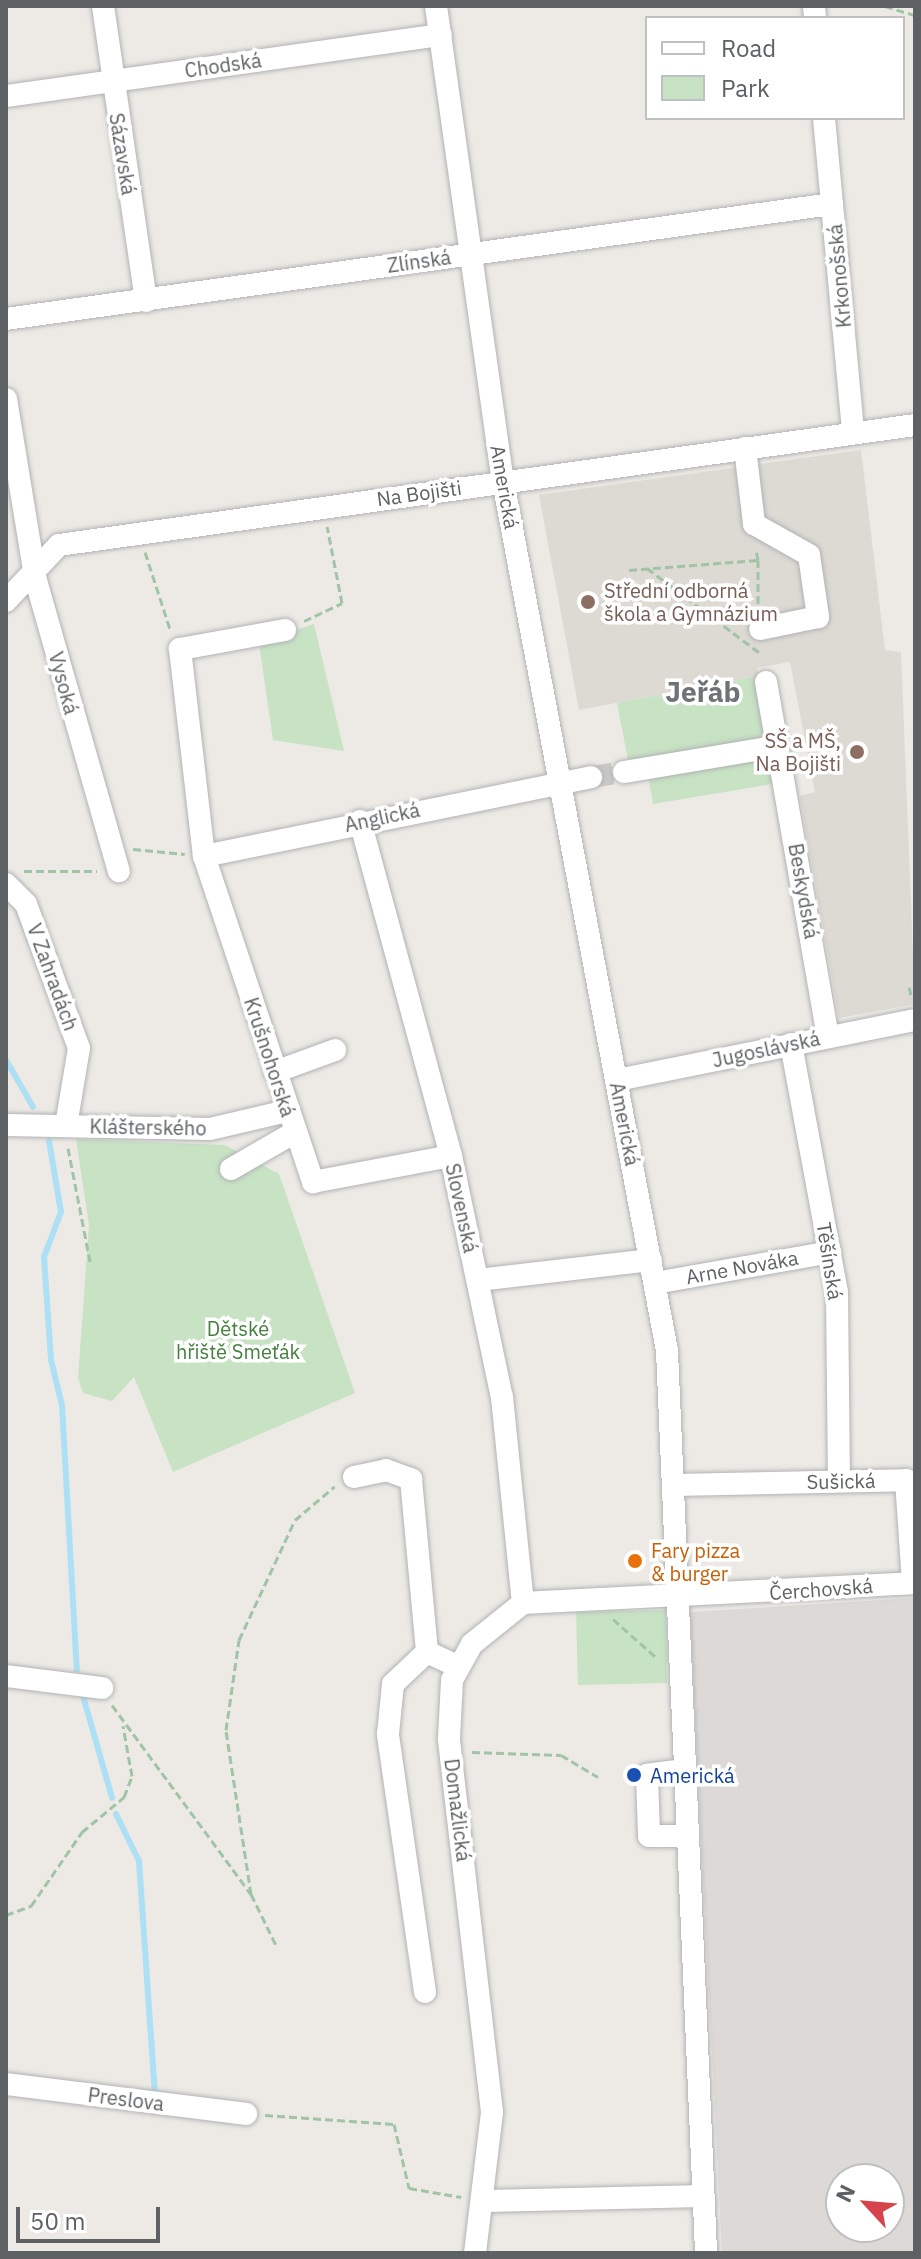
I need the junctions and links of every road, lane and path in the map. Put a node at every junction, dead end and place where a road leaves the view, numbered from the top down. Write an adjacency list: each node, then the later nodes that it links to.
1 (103, 6): 6 (street, Sázavská)
2 (436, 6): 5 (street, Americká)
3 (885, 6): 4 (path)
4 (915, 15)
5 (441, 35): 6 (street, Chodská); 10 (street, Americká)
6 (112, 81): 7 (street, Chodská); 11 (street, Sázavská)
7 (6, 96)
8 (824, 120): 9 (street, Krkonošská)
9 (832, 204): 10 (street, Zlínská); 15 (street, Krkonošská)
10 (469, 254): 11 (street, Zlínská); 17 (street, Americká)
11 (146, 301): 12 (street, Zlínská)
12 (6, 319)
13 (6, 399): 25 (street, Vysoká)
14 (915, 425): 15 (street, Na Bojišti)
15 (853, 433): 16 (street, Na Bojišti)
16 (745, 448): 17 (street, Na Bojišti); 19 (street)
17 (503, 481): 18 (street, Na Bojišti); 35 (street, Americká)
18 (323, 507): 20 (street, Na Bojišti); 28 (path)
19 (754, 524): 21 (path); 27 (street)
20 (141, 533): 25 (street, Na Bojišti); 29 (path)
21 (758, 560): 22 (path); 24 (path)
22 (647, 568): 23 (path); 30 (path)
23 (629, 570)
24 (756, 574)
25 (35, 577): 26 (street, Na Bojišti); 40 (street, Vysoká)
26 (6, 601)
27 (760, 629)
28 (285, 630): 29 (street)
29 (180, 649): 38 (street, Krušnohorská)
30 (761, 654)
31 (766, 682): 32 (street, Beskydská)
32 (779, 746): 33 (street); 44 (street, Beskydská)
33 (624, 772)
34 (591, 777): 35 (street, Anglická)
35 (560, 781): 36 (street, Anglická); 48 (street, Americká)
36 (360, 821): 38 (street, Anglická); 53 (street, Slovenská)
37 (142, 850): 38 (path)
38 (204, 856): 47 (street, Krušnohorská)
39 (25, 870): 40 (path)
40 (119, 871)
41 (6, 884): 51 (street, V Zahradách)
42 (909, 987): 43 (path)
43 (914, 1012): 44 (street, Jugoslávská)
44 (828, 1036): 45 (street, Jugoslávská)
45 (791, 1044): 48 (street, Jugoslávská); 55 (street, Těšínská)
46 (335, 1050): 47 (street)
47 (275, 1072): 49 (street, Krušnohorská)
48 (617, 1080): 56 (street, Americká)
49 (287, 1111): 51 (street, Klášterského); 52 (street, Krušnohorská)
50 (6, 1125): 51 (street, Klášterského)
51 (66, 1126): 57 (path)
52 (295, 1132): 53 (street, Krušnohorská); 54 (street)
53 (451, 1156): 58 (street, Slovenská)
54 (231, 1169)
55 (830, 1252): 59 (street, Arne Nováka); 61 (street, Těšínská)
56 (651, 1260): 58 (street); 59 (street, Americká)
57 (91, 1266)
58 (478, 1280): 66 (street, Slovenská)
59 (655, 1283): 62 (street, Americká)
60 (354, 1477): 67 (street); 77 (path)
61 (839, 1481): 62 (street, Sušická); 63 (street, Sušická)
62 (673, 1485): 64 (street, Americká)
63 (914, 1583): 64 (street, Čerchovská)
64 (678, 1598): 65 (street); 70 (street, Americká)
65 (594, 1601): 66 (street); 70 (path)
66 (523, 1603): 68 (street)
67 (427, 1652): 68 (street); 80 (street)
68 (459, 1667): 73 (street, Domažlická)
69 (6, 1676): 71 (street)
70 (682, 1681): 74 (street, Americká)
71 (102, 1688): 72 (path)
72 (122, 1722): 77 (path); 78 (path)
73 (451, 1754): 75 (path); 84 (street, Domažlická)
74 (685, 1770): 76 (street, Americká); 76 (street)
75 (598, 1777)
76 (688, 1836): 83 (street, Americká)
77 (251, 1894): 79 (path)
78 (6, 1915)
79 (277, 1947)
80 (425, 1992)
81 (6, 2084): 82 (street, Preslova)
82 (246, 2114): 84 (path)
83 (703, 2196): 84 (street); 86 (street, Americká)
84 (486, 2201): 85 (street, Domažlická)
85 (475, 2253)
86 (706, 2253)

